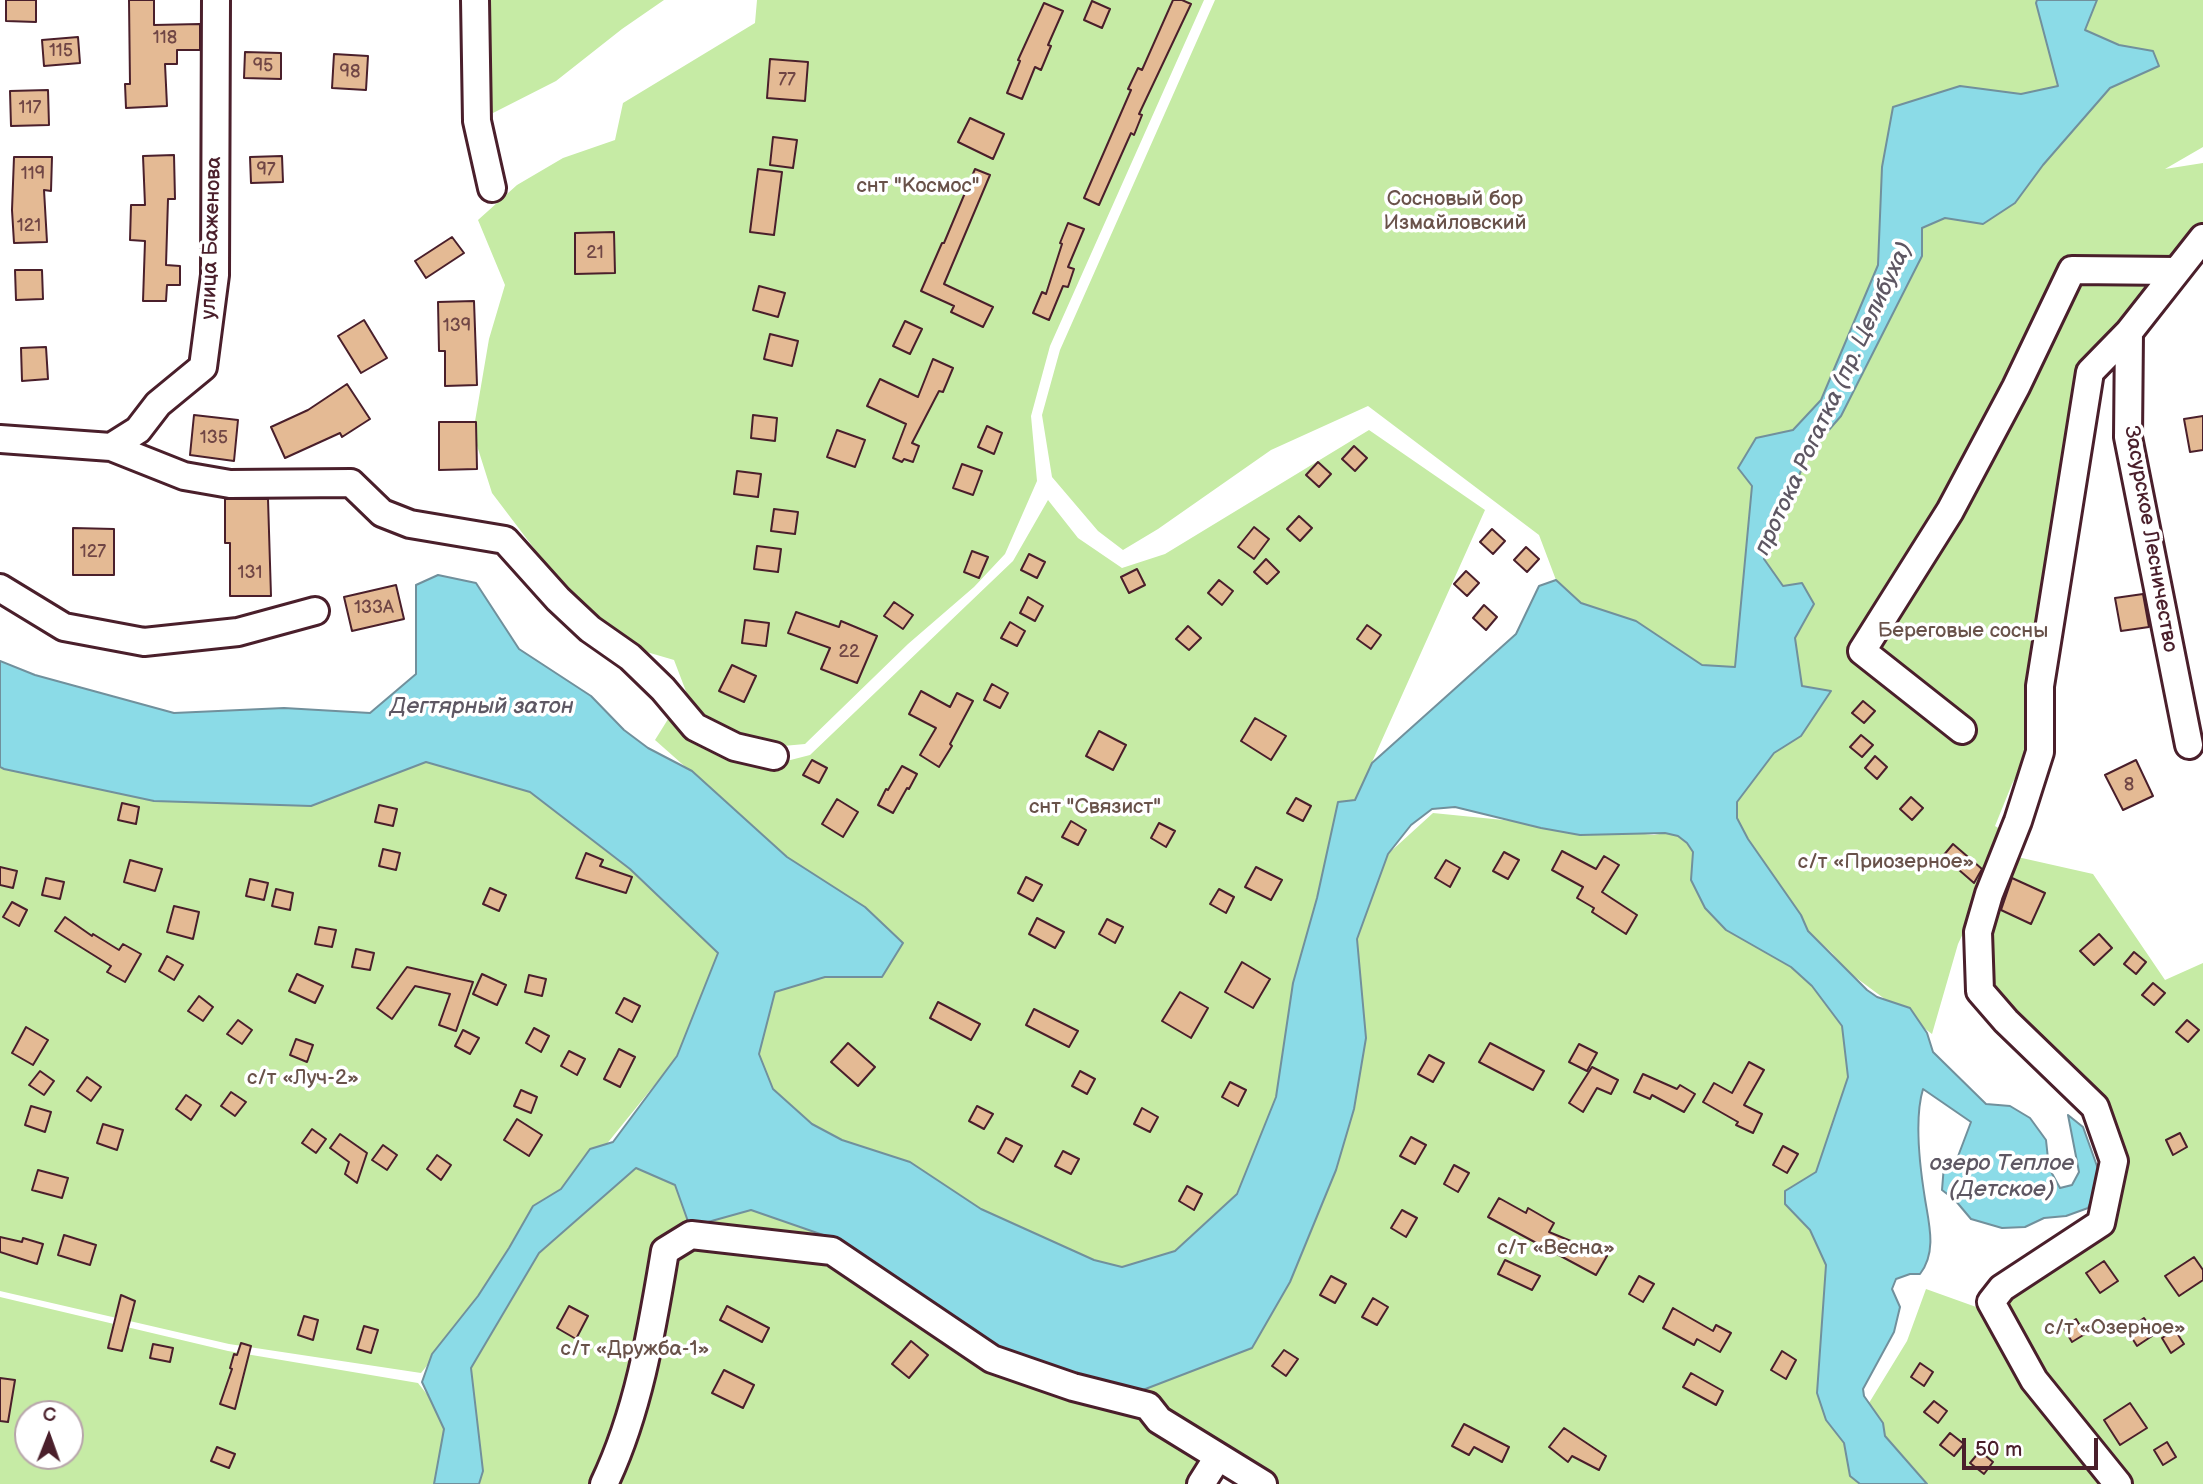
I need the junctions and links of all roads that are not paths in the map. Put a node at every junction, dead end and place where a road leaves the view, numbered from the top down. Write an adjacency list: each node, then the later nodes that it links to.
1 (216, 0): 8 (street, улица Баженова)
2 (475, 0): 3 (street)
3 (492, 188)
4 (2203, 238): 5 (street)
5 (2177, 271): 6 (street); 11 (street)
6 (2129, 332): 12 (street, Засурское Лесничество); 18 (street)
7 (0, 439): 8 (street)
8 (111, 447): 13 (street)
9 (0, 588): 10 (street)
10 (315, 611)
11 (1962, 730)
12 (2189, 745)
13 (774, 756)
14 (1218, 1457): 15 (street); 16 (street); 17 (street)
15 (604, 1484)
16 (1201, 1484)
17 (1263, 1484)
18 (2118, 1484)

